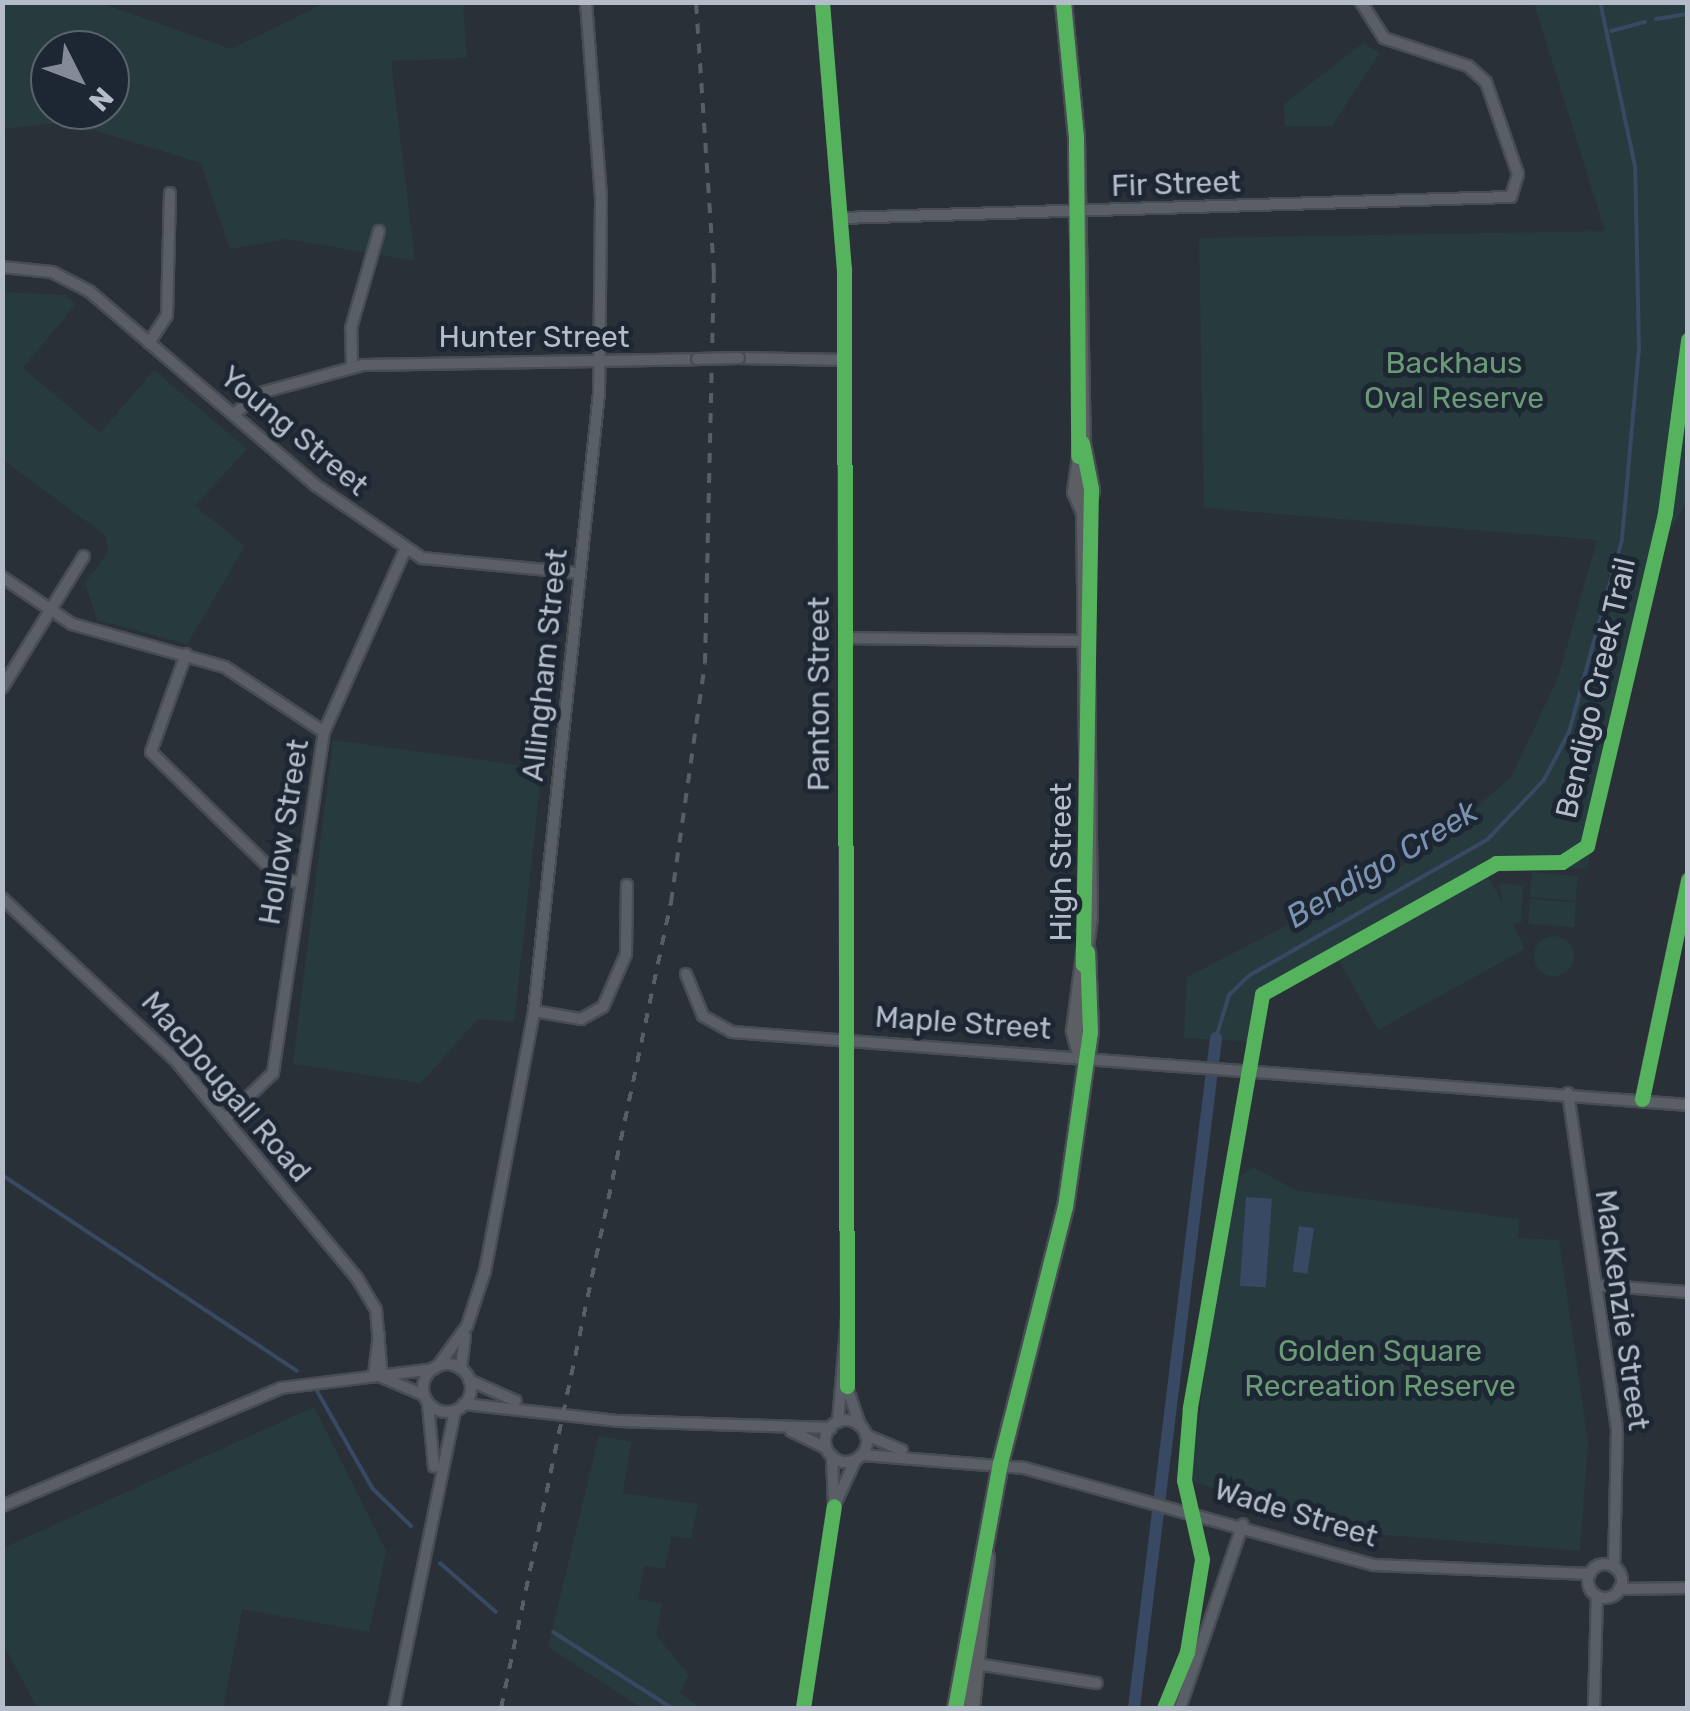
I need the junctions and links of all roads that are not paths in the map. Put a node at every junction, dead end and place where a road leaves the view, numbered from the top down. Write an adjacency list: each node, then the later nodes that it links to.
1 (586, 2): 12 (street, Allingham Street)
2 (822, 2): 7 (street, Panton Street)
3 (1063, 2): 6 (highway, High Street)
4 (1361, 2): 6 (street, Fir Street)
5 (170, 193): 10 (street)
6 (1077, 213): 7 (street, Fir Street); 21 (highway, High Street)
7 (841, 218): 11 (street, Panton Street)
8 (379, 231): 13 (street)
9 (2, 266): 10 (street, Young Street)
10 (149, 342): 14 (street, Young Street)
11 (845, 360): 12 (street, Hunter Street, bridge); 20 (street, Panton Street)
12 (600, 363): 13 (street, Hunter Street); 17 (street, Allingham Street)
13 (352, 367): 14 (street, Hunter Street)
14 (234, 414): 15 (street, Young Street)
15 (406, 548): 17 (street, Young Street); 24 (street, Hollow Street)
16 (84, 556): 19 (street)
17 (579, 573): 30 (street, Allingham Street)
18 (2, 577): 19 (street)
19 (48, 610): 22 (street); 23 (street)
20 (848, 638): 21 (street); 31 (street, Panton Street)
21 (1086, 641): 32 (highway, High Street)
22 (186, 654): 24 (street); 26 (street)
23 (2, 688)
24 (324, 732): 26 (street, Hollow Street)
25 (1688, 880): 34 (street)
26 (301, 882): 36 (street, Hollow Street)
27 (627, 885): 30 (street)
28 (2, 898): 36 (street, MacDougall Road)
29 (686, 974): 31 (street, Maple Street)
30 (534, 1012): 39 (street, Allingham Street)
31 (845, 1039): 32 (street, Maple Street); 44 (street, Panton Street)
32 (1081, 1058): 33 (street, Maple Street); 54 (highway, High Street)
33 (1568, 1093): 34 (street, Maple Street); 37 (street, MacKenzie Street)
34 (1642, 1099): 35 (street, Maple Street)
35 (1688, 1105)
36 (225, 1120): 42 (street, MacDougall Road)
37 (1596, 1285): 38 (street); 59 (street, MacKenzie Street)
38 (1688, 1292)
39 (466, 1326): 40 (street, Allingham Street); 41 (street, Allingham Street)
40 (436, 1368): 41 (street); 42 (street); 45 (street, Allingham Street)
41 (461, 1369): 43 (street)
42 (380, 1375): 45 (street); 56 (street)
43 (470, 1380): 46 (street); 47 (street)
44 (847, 1386): 48 (street, Panton Street); 49 (street, Panton Street)
45 (426, 1398): 47 (street); 55 (street)
46 (531, 1407): 47 (street); 50 (street)
47 (460, 1408): 55 (street)
48 (834, 1425): 49 (street, Wade Street); 50 (street, Wade Street); 51 (street, Panton Street)
49 (863, 1430): 52 (street, Wade Street); 53 (street)
50 (789, 1431): 51 (street, Wade Street)
51 (829, 1452): 53 (street, Wade Street); 57 (street, Panton Street)
52 (906, 1452): 53 (street, Wade Street); 54 (street, Wade Street)
53 (859, 1457): 57 (street)
54 (1000, 1463): 58 (street, Wade Street); 60 (highway, High Street)
55 (435, 1488): 72 (street)
56 (2, 1506)
57 (834, 1506): 73 (street)
58 (1244, 1524): 64 (street, Wade Street); 76 (street)
59 (1610, 1534): 61 (street, MacKenzie Street); 62 (street, MacKenzie Street)
60 (985, 1553): 70 (highway, High Street); 74 (highway, High Street)
61 (1600, 1565): 62 (street); 63 (street)
62 (1617, 1571): 65 (street); 68 (street, MacKenzie Street)
63 (1590, 1574): 64 (street, Wade Street); 67 (street)
64 (1557, 1577): 67 (street, Wade Street)
65 (1652, 1586): 66 (street); 68 (street)
66 (1688, 1588)
67 (1593, 1592): 68 (street, Wade Street); 69 (street)
68 (1616, 1593): 69 (street)
69 (1600, 1624): 77 (street)
70 (978, 1664): 71 (street); 75 (highway, High Street)
71 (1096, 1682)
72 (394, 1708)
73 (803, 1708)
74 (955, 1708)
75 (971, 1708)
76 (1180, 1708)
77 (1594, 1708)

